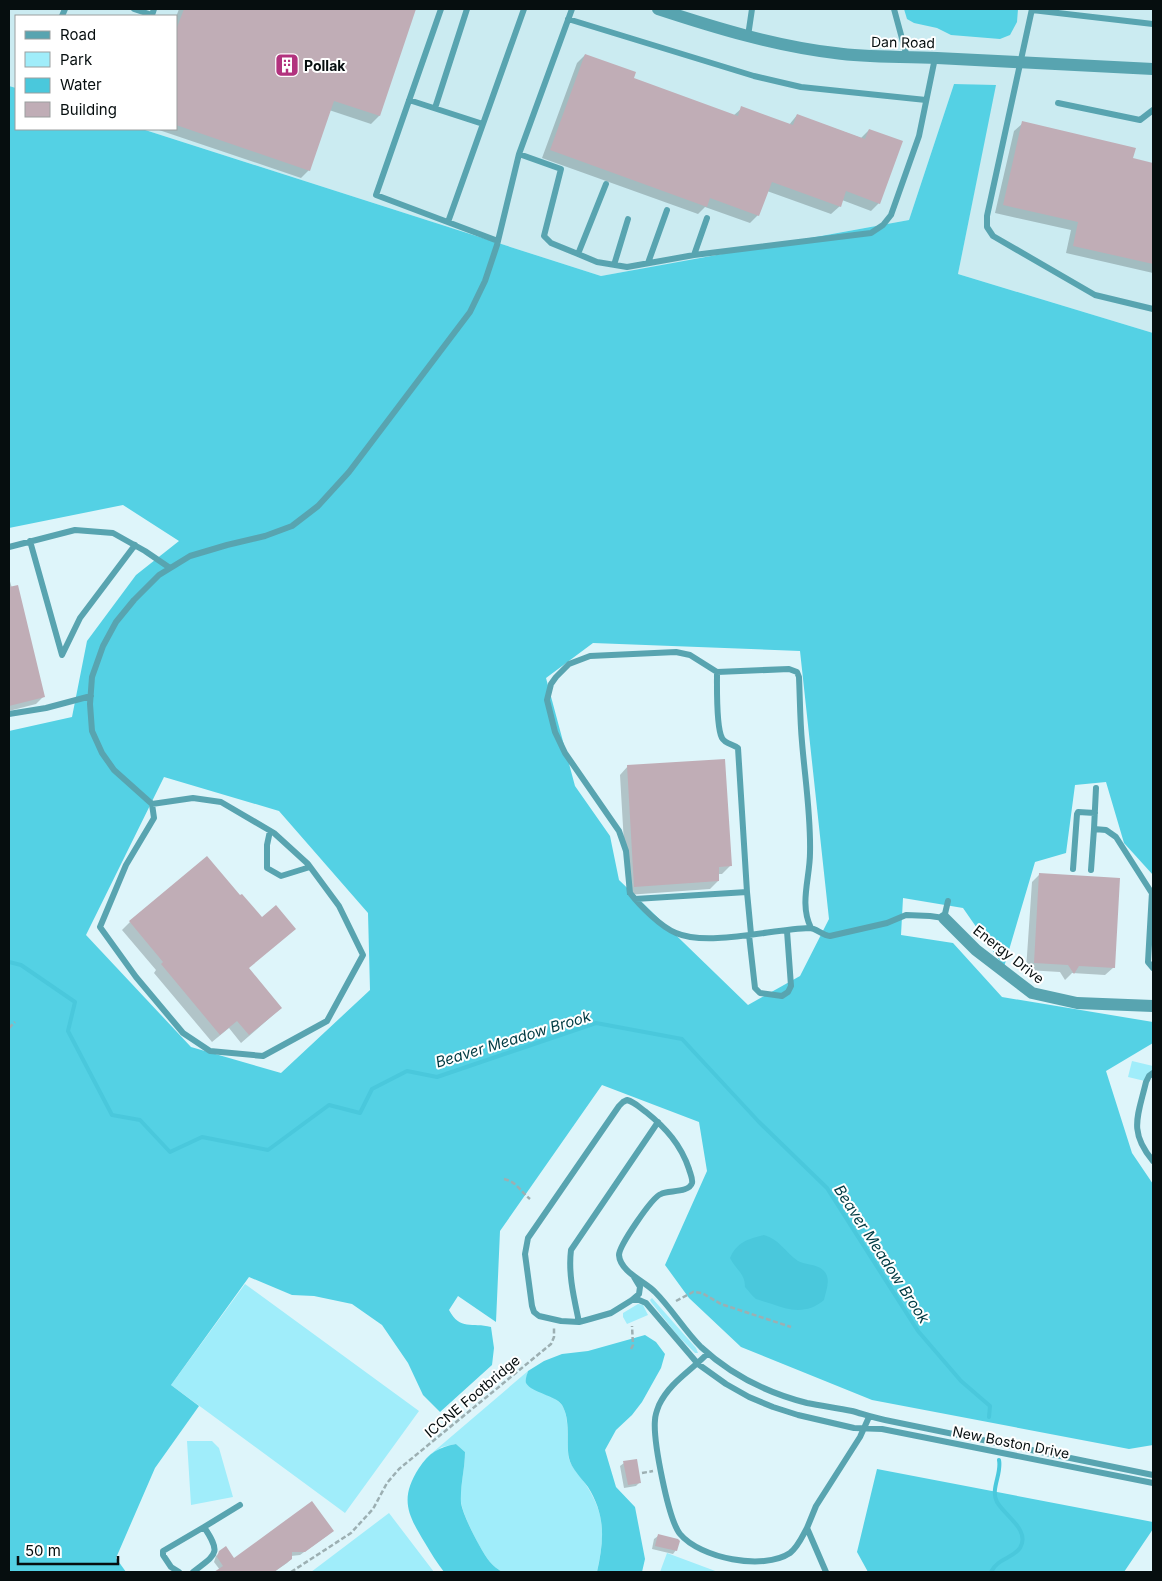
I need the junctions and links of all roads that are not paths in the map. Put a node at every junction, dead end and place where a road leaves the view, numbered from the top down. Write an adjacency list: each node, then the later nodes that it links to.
1 (134, 9): 10 (lane)
2 (441, 9): 18 (lane)
3 (467, 9): 21 (lane)
4 (524, 9): 23 (lane)
5 (572, 9): 11 (lane)
6 (658, 9): 13 (street, Dan Road)
7 (752, 9): 13 (lane)
8 (894, 9): 14 (lane)
9 (1032, 9): 12 (lane); 16 (lane)
10 (153, 13)
11 (568, 19): 19 (lane); 24 (lane)
12 (1153, 24)
13 (748, 36): 14 (street, Dan Road)
14 (906, 57): 15 (street, Dan Road)
15 (936, 58): 16 (street, Dan Road); 19 (lane)
16 (1019, 63): 17 (street, Dan Road); 35 (lane)
17 (1153, 69)
18 (409, 100): 21 (lane); 29 (lane)
19 (926, 100): 32 (lane)
20 (1058, 103): 22 (lane)
21 (435, 108): 23 (lane)
22 (1153, 110)
23 (483, 124): 29 (lane)
24 (519, 154): 30 (lane); 31 (lane)
25 (606, 184): 31 (lane)
26 (667, 210): 33 (lane)
27 (707, 218): 32 (lane)
28 (628, 219): 34 (lane)
29 (448, 222): 30 (lane)
30 (498, 241): 39 (lane)
31 (578, 254): 34 (lane)
32 (694, 255): 33 (lane)
33 (648, 263): 34 (lane)
34 (614, 265)
35 (1153, 309)
36 (30, 541): 37 (lane); 37 (lane); 38 (lane)
37 (135, 545): 39 (lane)
38 (9, 547)
39 (170, 568): 41 (lane)
40 (716, 672): 51 (lane); 53 (lane); 56 (lane)
41 (91, 696): 42 (lane); 44 (lane)
42 (9, 714)
43 (1096, 788): 45 (lane)
44 (152, 804): 47 (lane); 48 (lane)
45 (1095, 813): 46 (lane); 49 (lane)
46 (1094, 829): 50 (lane); 52 (lane)
47 (270, 831): 48 (lane); 48 (lane)
48 (310, 867)
49 (1073, 869)
50 (1091, 870)
51 (747, 892): 53 (lane); 58 (lane)
52 (1152, 893): 59 (lane)
53 (635, 899): 58 (lane)
54 (948, 901): 55 (lane)
55 (944, 918): 56 (lane); 60 (street, Energy Drive)
56 (811, 928): 57 (lane)
57 (787, 931): 58 (lane); 58 (lane)
58 (750, 935)
59 (1153, 968)
60 (1153, 1006)
61 (1153, 1073): 63 (lane)
62 (658, 1122): 64 (lane, New Boston Drive); 66 (lane); 66 (lane)
63 (1153, 1161)
64 (634, 1277): 65 (lane); 67 (lane, New Boston Drive)
65 (632, 1300): 66 (lane); 68 (lane, New Boston Drive)
66 (579, 1322)
67 (708, 1353): 68 (lane); 69 (lane, New Boston Drive)
68 (698, 1364): 70 (lane, New Boston Drive); 75 (lane)
69 (869, 1417): 70 (lane); 71 (lane, New Boston Drive)
70 (864, 1429): 72 (lane, New Boston Drive); 75 (lane)
71 (1153, 1475)
72 (1153, 1483)
73 (240, 1505): 74 (lane)
74 (204, 1527): 76 (lane); 77 (lane)
75 (807, 1528): 78 (lane)
76 (179, 1572)
77 (193, 1572)
78 (826, 1572)

